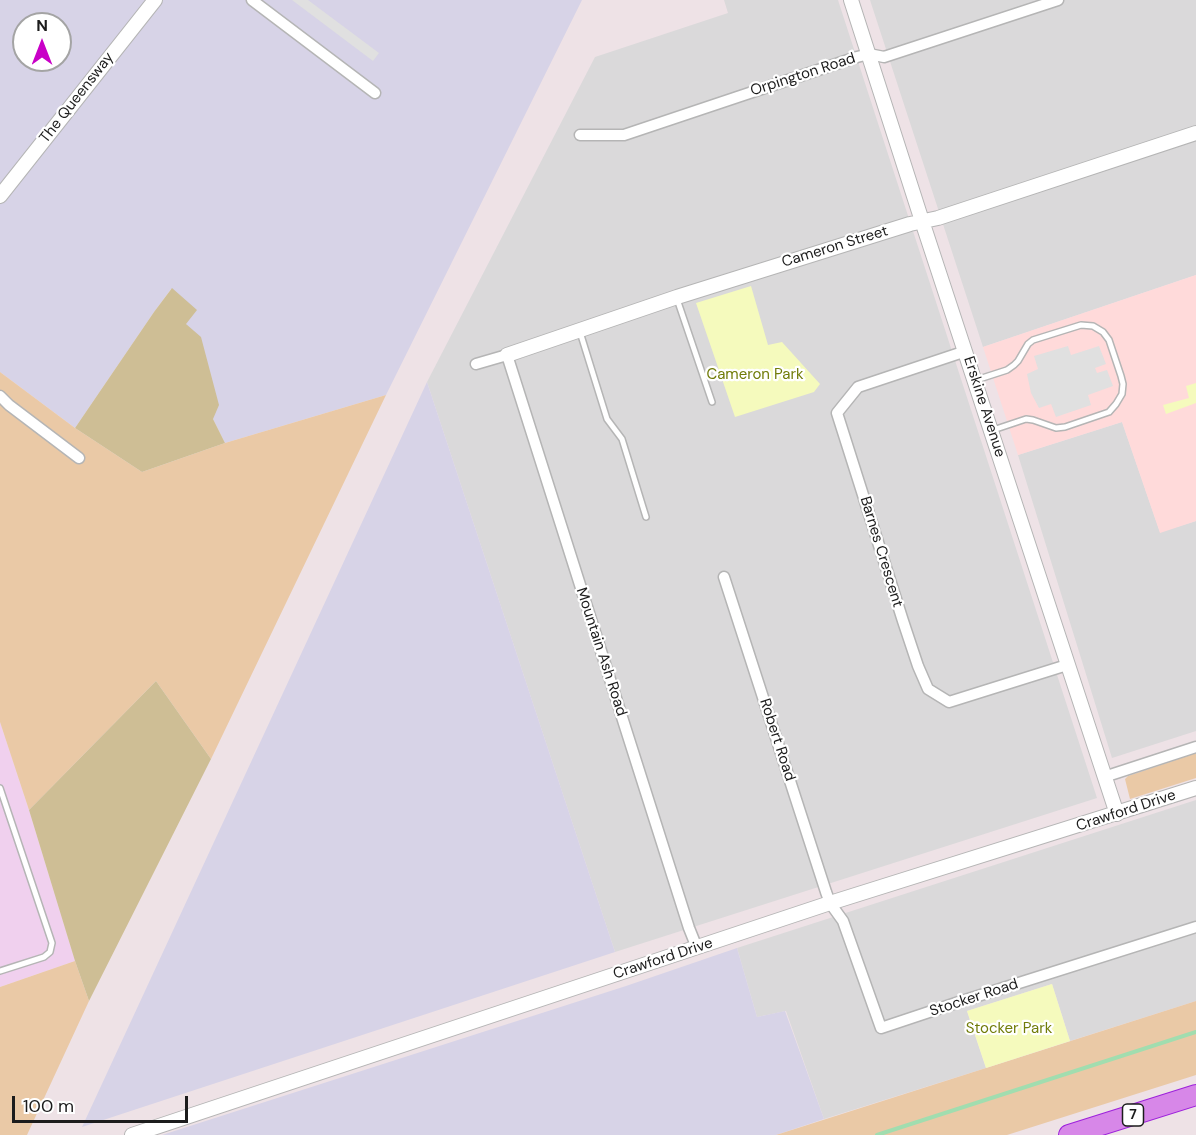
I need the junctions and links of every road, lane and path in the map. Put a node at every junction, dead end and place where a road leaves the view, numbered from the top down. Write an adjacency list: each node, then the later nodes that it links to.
1 (155, 0): 9 (street, The Queensway)
2 (252, 0): 6 (street)
3 (851, 0): 5 (street, Erskine Avenue)
4 (1058, 0): 5 (street, Orpington Road)
5 (869, 54): 8 (street, Orpington Road); 10 (street, Erskine Avenue)
6 (375, 93)
7 (1196, 133): 10 (street, Cameron Street)
8 (580, 135)
9 (0, 196)
10 (922, 221): 11 (street, Cameron Street); 13 (street, Erskine Avenue)
11 (676, 297): 12 (street, Cameron Street); 18 (lane)
12 (580, 331): 14 (street, Cameron Street); 21 (lane)
13 (966, 351): 16 (street, Erskine Avenue); 23 (street, Barnes Crescent)
14 (507, 355): 15 (street, Cameron Street); 31 (street, Mountain Ash Road)
15 (476, 364)
16 (975, 381): 19 (street, Erskine Avenue); 19 (lane)
17 (0, 396): 20 (street)
18 (712, 402)
19 (991, 430): 23 (street, Erskine Avenue)
20 (79, 458)
21 (646, 517)
22 (724, 577): 29 (street, Robert Road)
23 (1067, 665): 25 (street, Erskine Avenue)
24 (1196, 747): 25 (street)
25 (1104, 777): 28 (street, Erskine Avenue)
26 (0, 788): 32 (lane)
27 (1196, 788): 28 (street, Crawford Drive)
28 (1117, 814): 29 (street, Crawford Drive)
29 (830, 903): 30 (street, Stocker Road); 31 (street, Crawford Drive)
30 (1196, 927)
31 (697, 948): 34 (street, Crawford Drive)
32 (0, 971)
33 (1196, 1095): 35 (highway, 7)
34 (132, 1135)
35 (1070, 1135)

